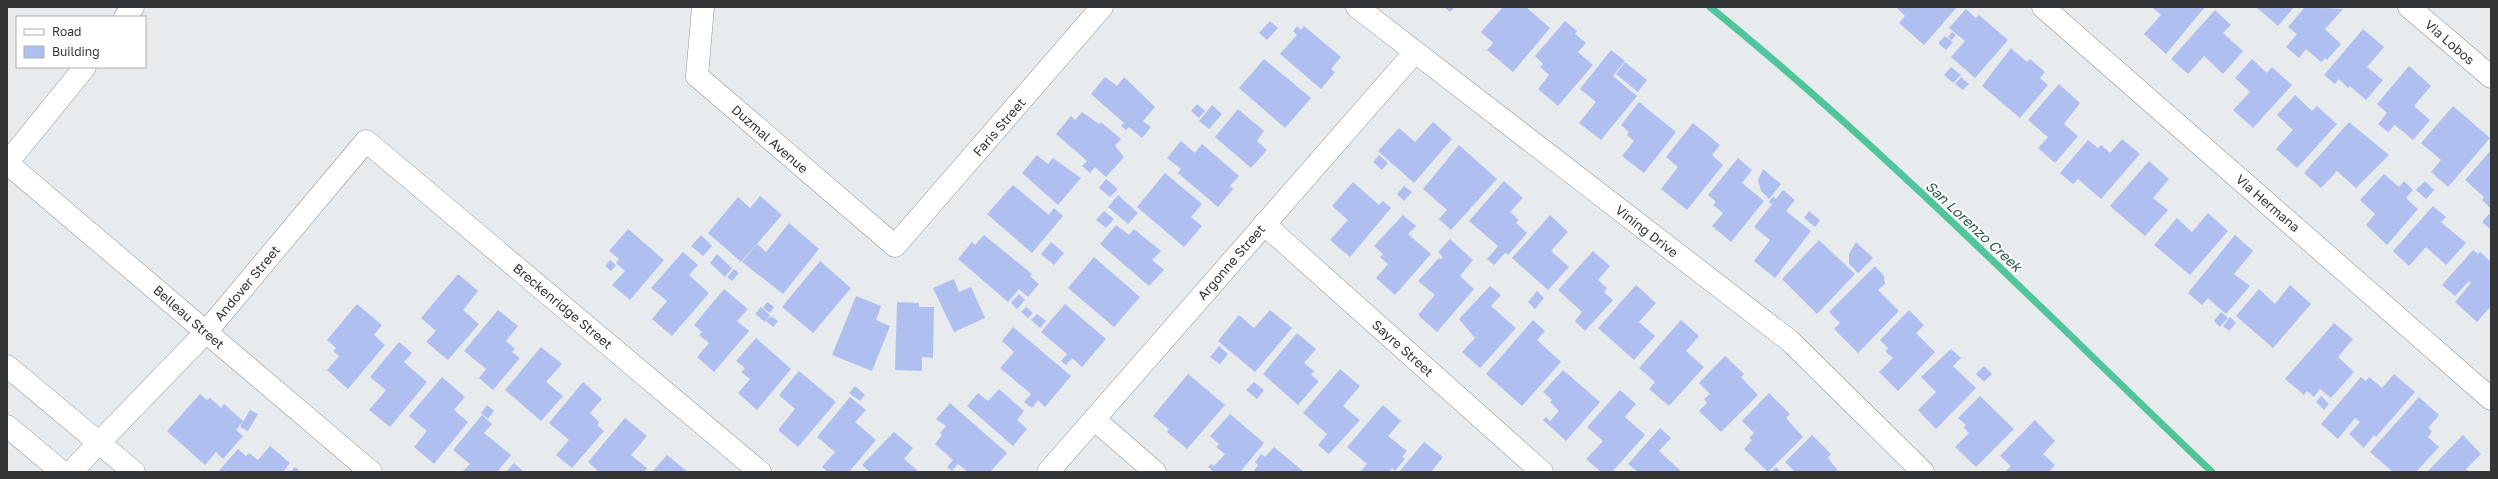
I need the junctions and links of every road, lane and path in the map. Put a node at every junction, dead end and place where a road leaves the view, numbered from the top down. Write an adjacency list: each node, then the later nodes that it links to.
1 (133, 7): 7 (street)
2 (703, 7): 14 (street, Duzmal Avenue)
3 (1102, 7): 14 (street, Faris Street)
4 (1357, 7): 8 (street, Vining Drive)
5 (2043, 7): 17 (street, Via Hermana)
6 (2410, 7): 10 (street, Via Lobos)
7 (126, 16)
8 (1415, 52): 13 (street, Argonne Street); 29 (street, Vining Drive)
9 (84, 68): 12 (street)
10 (2491, 77)
11 (366, 141): 15 (street, Andover Street); 25 (street, Breckenridge Street)
12 (7, 163): 15 (street, Belleau Street)
13 (1264, 224): 18 (street, Argonne Street); 28 (street, Sayre Street)
14 (895, 246)
15 (206, 332): 20 (street, Andover Street); 24 (street, Belleau Street)
16 (7, 366): 20 (street)
17 (2491, 399)
18 (1094, 419): 26 (street, Argonne Street); 27 (street)
19 (7, 426): 21 (street)
20 (100, 443): 22 (street, Andover Street); 23 (street)
21 (62, 472)
22 (72, 472)
23 (134, 472)
24 (371, 472)
25 (760, 472)
26 (1048, 472)
27 (1155, 472)
28 (1542, 472)
29 (1923, 472)

